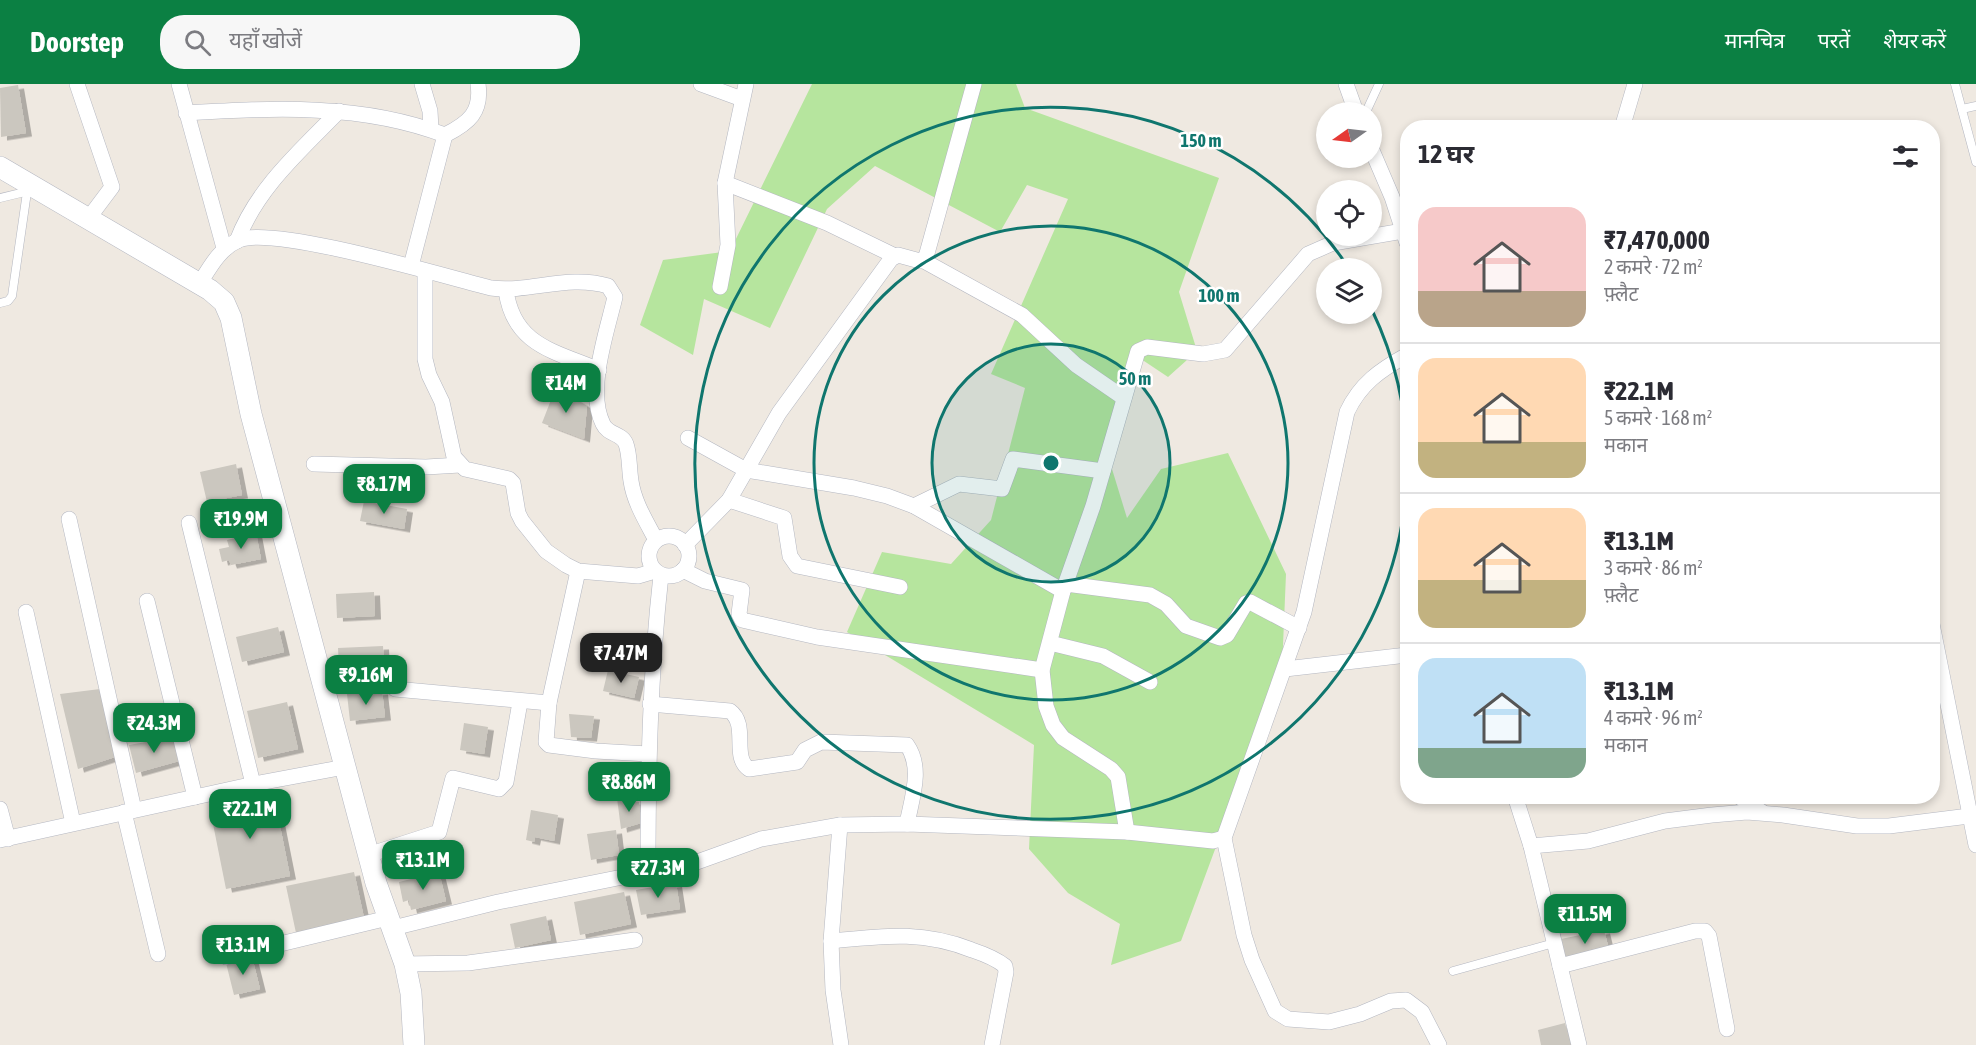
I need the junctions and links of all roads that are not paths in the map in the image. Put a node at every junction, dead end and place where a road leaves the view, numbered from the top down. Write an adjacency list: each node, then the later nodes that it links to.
1 (77, 84): 26 (street)
2 (179, 84): 17 (street)
3 (422, 84): 19 (street)
4 (478, 84): 19 (street)
5 (701, 84): 11 (street)
6 (974, 84): 31 (street)
7 (1346, 84): 12 (street)
8 (1379, 84): 13 (lane)
9 (1635, 84): 18 (street)
10 (1955, 84): 15 (lane)
11 (744, 92): 23 (street)
12 (1352, 102)
13 (1371, 102)
14 (1976, 106): 15 (lane)
15 (1962, 109): 20 (lane)
16 (339, 111): 17 (street); 19 (street); 29 (street)
17 (186, 113): 29 (street)
18 (1624, 120)
19 (438, 132): 32 (street)
20 (1975, 159)
21 (0, 167): 24 (street)
22 (1379, 168): 27 (street)
23 (725, 183): 30 (street); 34 (street)
24 (33, 191): 25 (lane); 26 (street); 36 (lane)
25 (0, 198)
26 (88, 219): 33 (street)
27 (1400, 224)
28 (1400, 237): 39 (street)
29 (230, 245): 32 (street); 33 (street)
30 (895, 256): 31 (street); 43 (street)
31 (924, 261): 39 (street)
32 (418, 269): 35 (street); 42 (street)
33 (200, 284): 70 (street)
34 (720, 286)
35 (506, 290): 38 (street); 38 (street)
36 (0, 303)
37 (1400, 359): 58 (street)
38 (599, 370): 49 (street)
39 (1124, 398): 44 (street)
40 (688, 438): 43 (street)
41 (314, 464): 42 (street)
42 (460, 465): 52 (street)
43 (746, 470): 45 (street); 46 (street)
44 (1103, 471): 46 (street); 54 (street)
45 (729, 500): 50 (street); 55 (street)
46 (914, 506): 54 (street)
47 (69, 519): 76 (street)
48 (189, 523): 71 (street)
49 (656, 540): 50 (street); 53 (street)
50 (685, 545): 51 (street)
51 (683, 570): 53 (street); 63 (street)
52 (578, 571): 53 (street); 67 (street)
53 (658, 573): 68 (street)
54 (1065, 587): 58 (street); 59 (street)
55 (900, 588)
56 (147, 601): 72 (street)
57 (26, 612): 79 (street)
58 (1299, 628): 62 (street)
59 (1050, 643): 63 (street); 64 (street)
60 (1400, 656): 62 (street)
61 (1940, 666): 78 (street)
62 (1286, 669): 83 (street)
63 (1042, 670): 82 (street)
64 (1150, 681)
65 (396, 689): 66 (street)
66 (520, 702): 67 (street); 87 (street)
67 (549, 703): 69 (street)
68 (650, 705): 69 (street); 80 (street)
69 (648, 754): 88 (street)
70 (345, 767): 71 (street); 87 (street)
71 (253, 784): 72 (street)
72 (195, 797): 76 (street)
73 (1518, 804): 86 (street)
74 (1750, 804): 77 (street)
75 (0, 808): 84 (street)
76 (129, 811): 79 (street); 93 (street)
77 (1764, 813): 78 (street); 86 (street)
78 (1969, 816): 85 (street)
79 (73, 823): 84 (street)
80 (907, 824): 81 (street); 82 (street)
81 (840, 825): 88 (street); 91 (street)
82 (1127, 832): 83 (street)
83 (1224, 838): 102 (street)
84 (4, 840)
85 (1976, 845)
86 (1531, 846): 92 (street)
87 (368, 855): 89 (street)
88 (648, 870): 89 (street)
89 (391, 923): 94 (street); 95 (street)
90 (635, 940): 95 (street)
91 (831, 940): 100 (street); 101 (street)
92 (1554, 943): 96 (street); 97 (lane)
93 (158, 954)
94 (226, 957)
95 (405, 964): 99 (street)
96 (1560, 966): 98 (street); 103 (street)
97 (1453, 971)
98 (1727, 1029)
99 (414, 1045)
100 (841, 1045)
101 (992, 1045)
102 (1439, 1045)
103 (1579, 1045)

